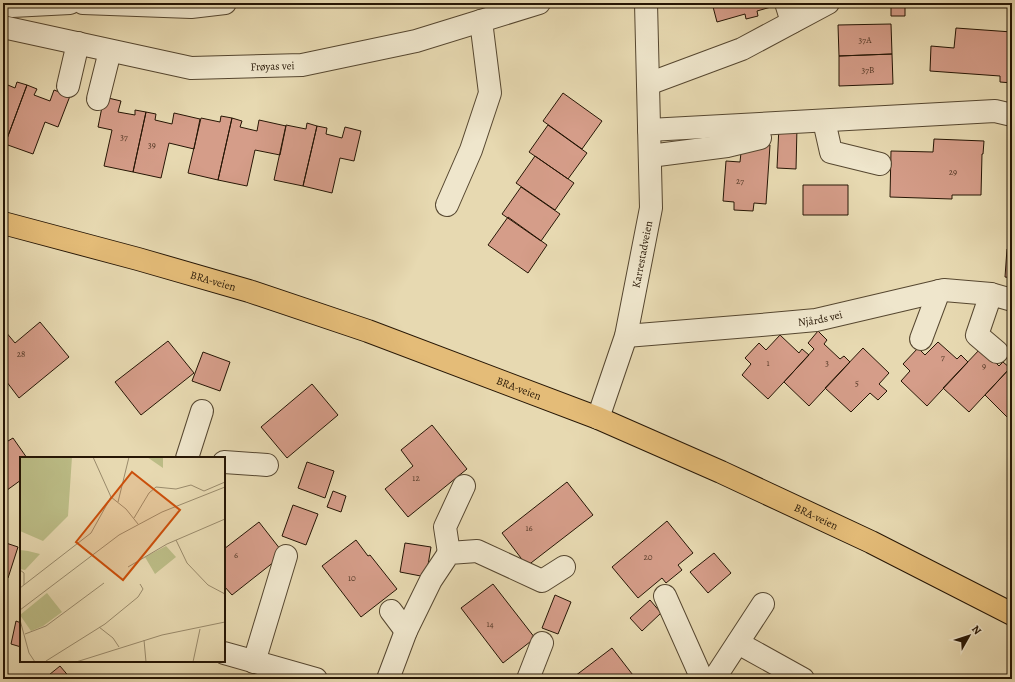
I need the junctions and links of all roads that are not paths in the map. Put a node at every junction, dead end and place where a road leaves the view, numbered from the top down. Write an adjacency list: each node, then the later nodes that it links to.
1 (70, 3): 6 (street)
2 (83, 3): 3 (street)
3 (225, 3)
4 (539, 3): 9 (street, Frøyas vei)
5 (646, 3): 13 (street, Karrestadveien)
6 (9, 4): 10 (street)
7 (822, 5): 8 (street)
8 (789, 13): 13 (street)
9 (481, 21): 12 (street, Frøyas vei); 22 (street)
10 (9, 31): 11 (street, Frøyas vei)
11 (78, 43): 12 (street, Frøyas vei); 14 (street)
12 (110, 51): 15 (street)
13 (648, 84): 18 (street, Karrestadveien)
14 (68, 86)
15 (98, 99)
16 (1012, 115): 17 (street)
17 (824, 121): 18 (street); 21 (street)
18 (649, 130): 20 (street, Karrestadveien)
19 (760, 138): 20 (street)
20 (650, 156): 27 (street, Karrestadveien)
21 (880, 164)
22 (447, 205)
23 (3, 223): 31 (main road, BRA-veien)
24 (939, 291): 25 (street, Njårds vei); 27 (street, Njårds vei); 28 (street)
25 (991, 294): 26 (street, Njårds vei); 29 (street)
26 (1012, 300)
27 (626, 336): 31 (street, Karrestadveien)
28 (921, 339)
29 (997, 352)
30 (202, 411): 32 (street)
31 (598, 418): 42 (main road, BRA-veien)
32 (187, 457)
33 (225, 462): 34 (street)
34 (267, 465)
35 (464, 486): 36 (street)
36 (449, 553): 38 (street); 43 (street)
37 (286, 556): 47 (street)
38 (564, 567)
39 (666, 596): 51 (street)
40 (763, 604): 44 (street)
41 (391, 611): 43 (street)
42 (1012, 614)
43 (406, 631): 49 (street)
44 (738, 642): 52 (street); 53 (street)
45 (542, 643): 50 (street)
46 (225, 653): 47 (street)
47 (254, 662): 48 (street)
48 (316, 679)
49 (388, 679)
50 (528, 679)
51 (702, 679)
52 (714, 679)
53 (803, 679)

